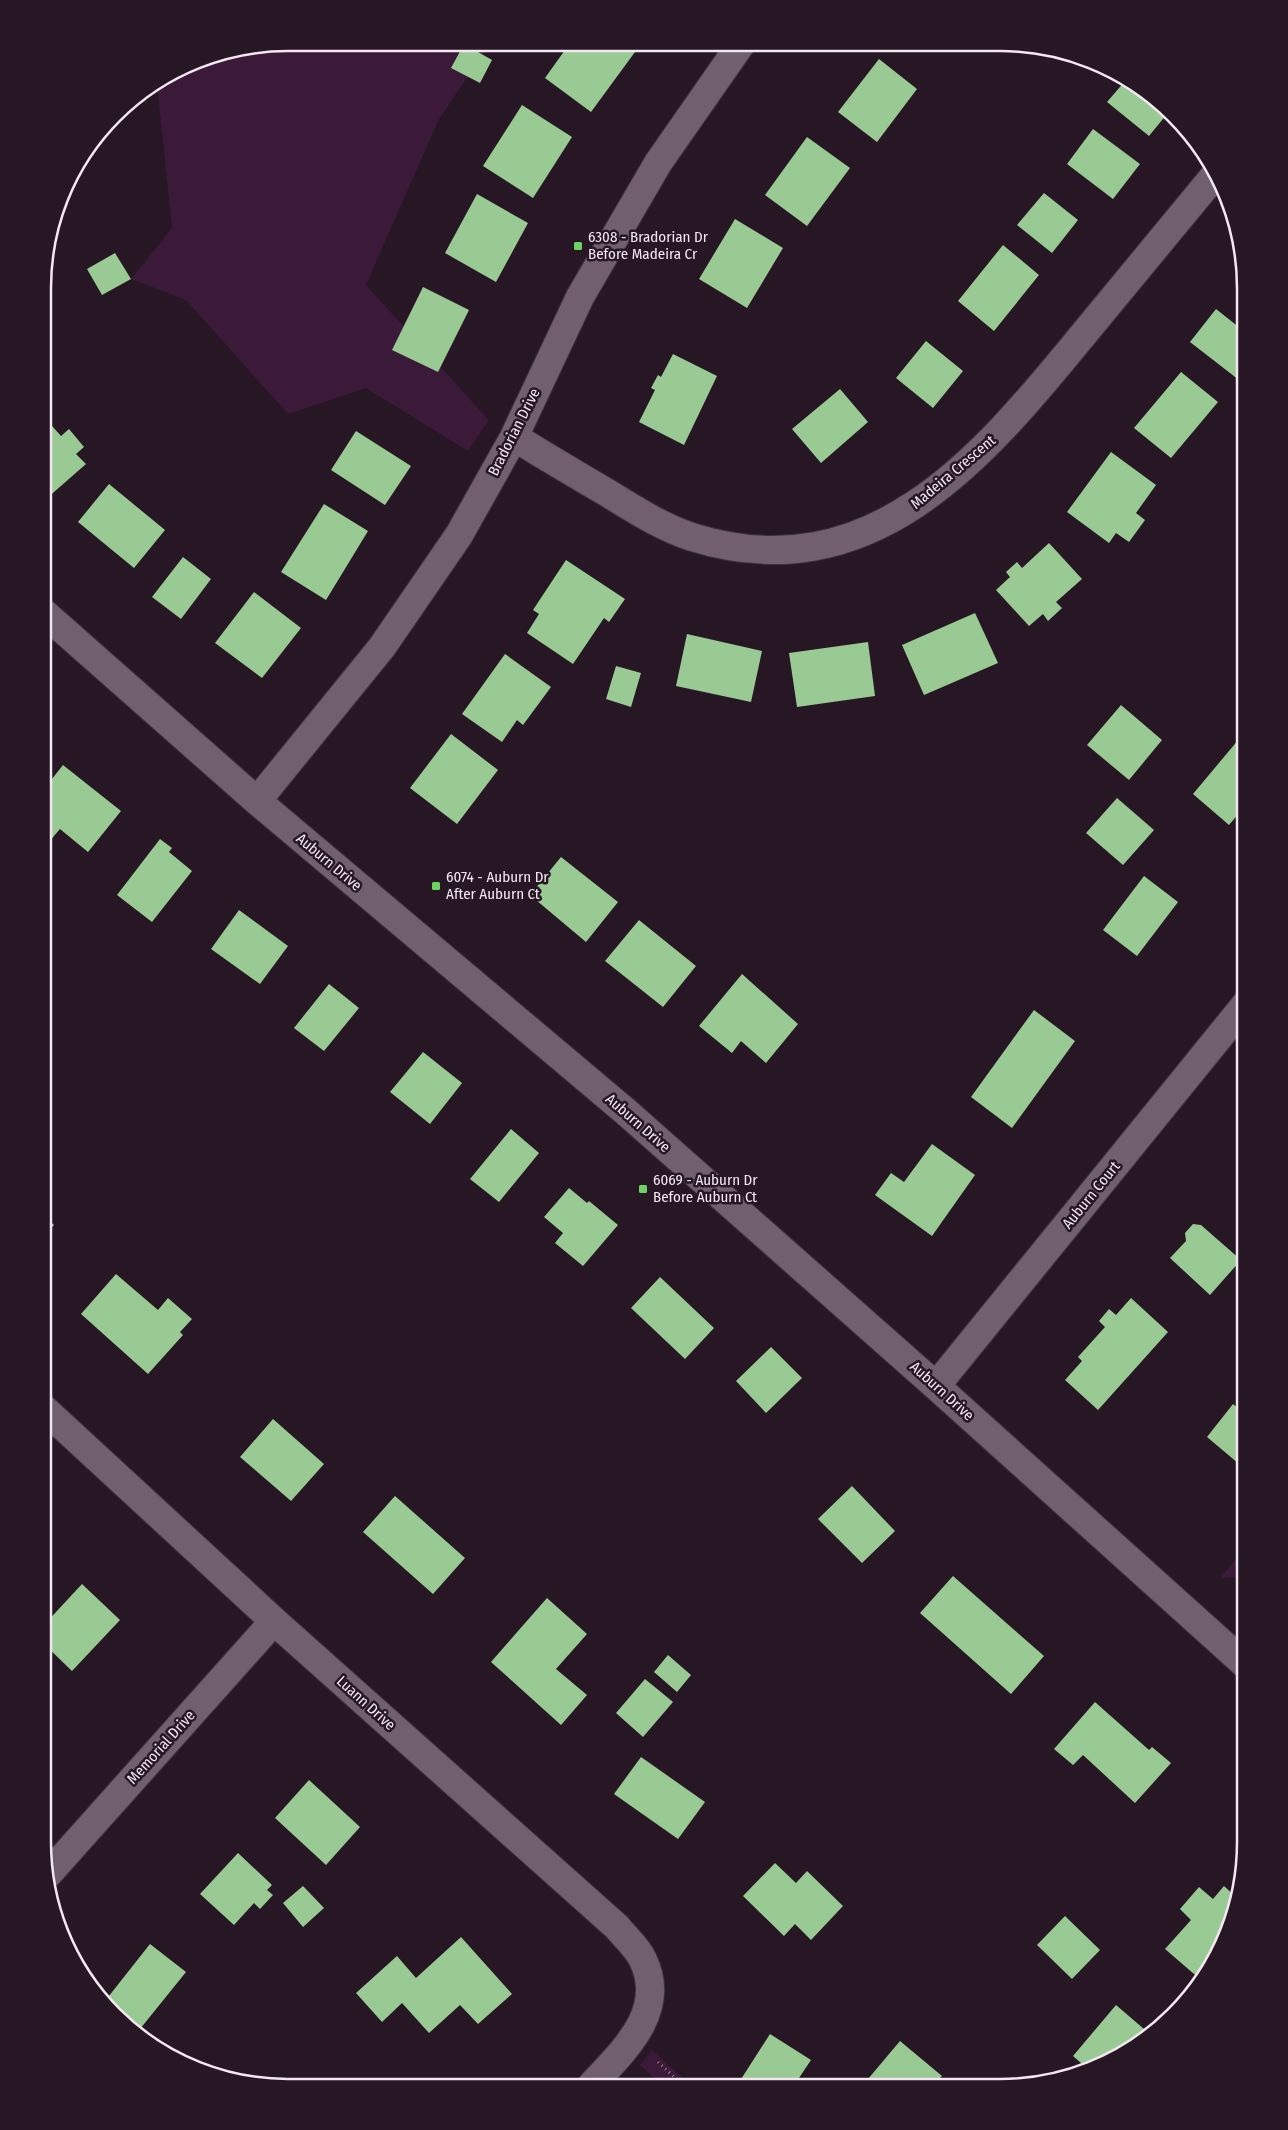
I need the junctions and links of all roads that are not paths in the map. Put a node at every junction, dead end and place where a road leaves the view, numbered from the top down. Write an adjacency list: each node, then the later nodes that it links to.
1 (736, 51): 3 (street, Bradorian Drive)
2 (1211, 181): 3 (street, Madeira Crescent)
3 (514, 437): 5 (street, Bradorian Drive)
4 (51, 619): 5 (street, Auburn Drive)
5 (257, 801): 7 (street, Auburn Drive)
6 (1237, 1015): 7 (street, Auburn Court)
7 (936, 1386): 10 (street, Auburn Drive)
8 (51, 1415): 9 (street, Luann Drive)
9 (274, 1621): 11 (street, Memorial Drive); 12 (street, Luann Drive)
10 (1237, 1657)
11 (53, 1869)
12 (597, 2079)

